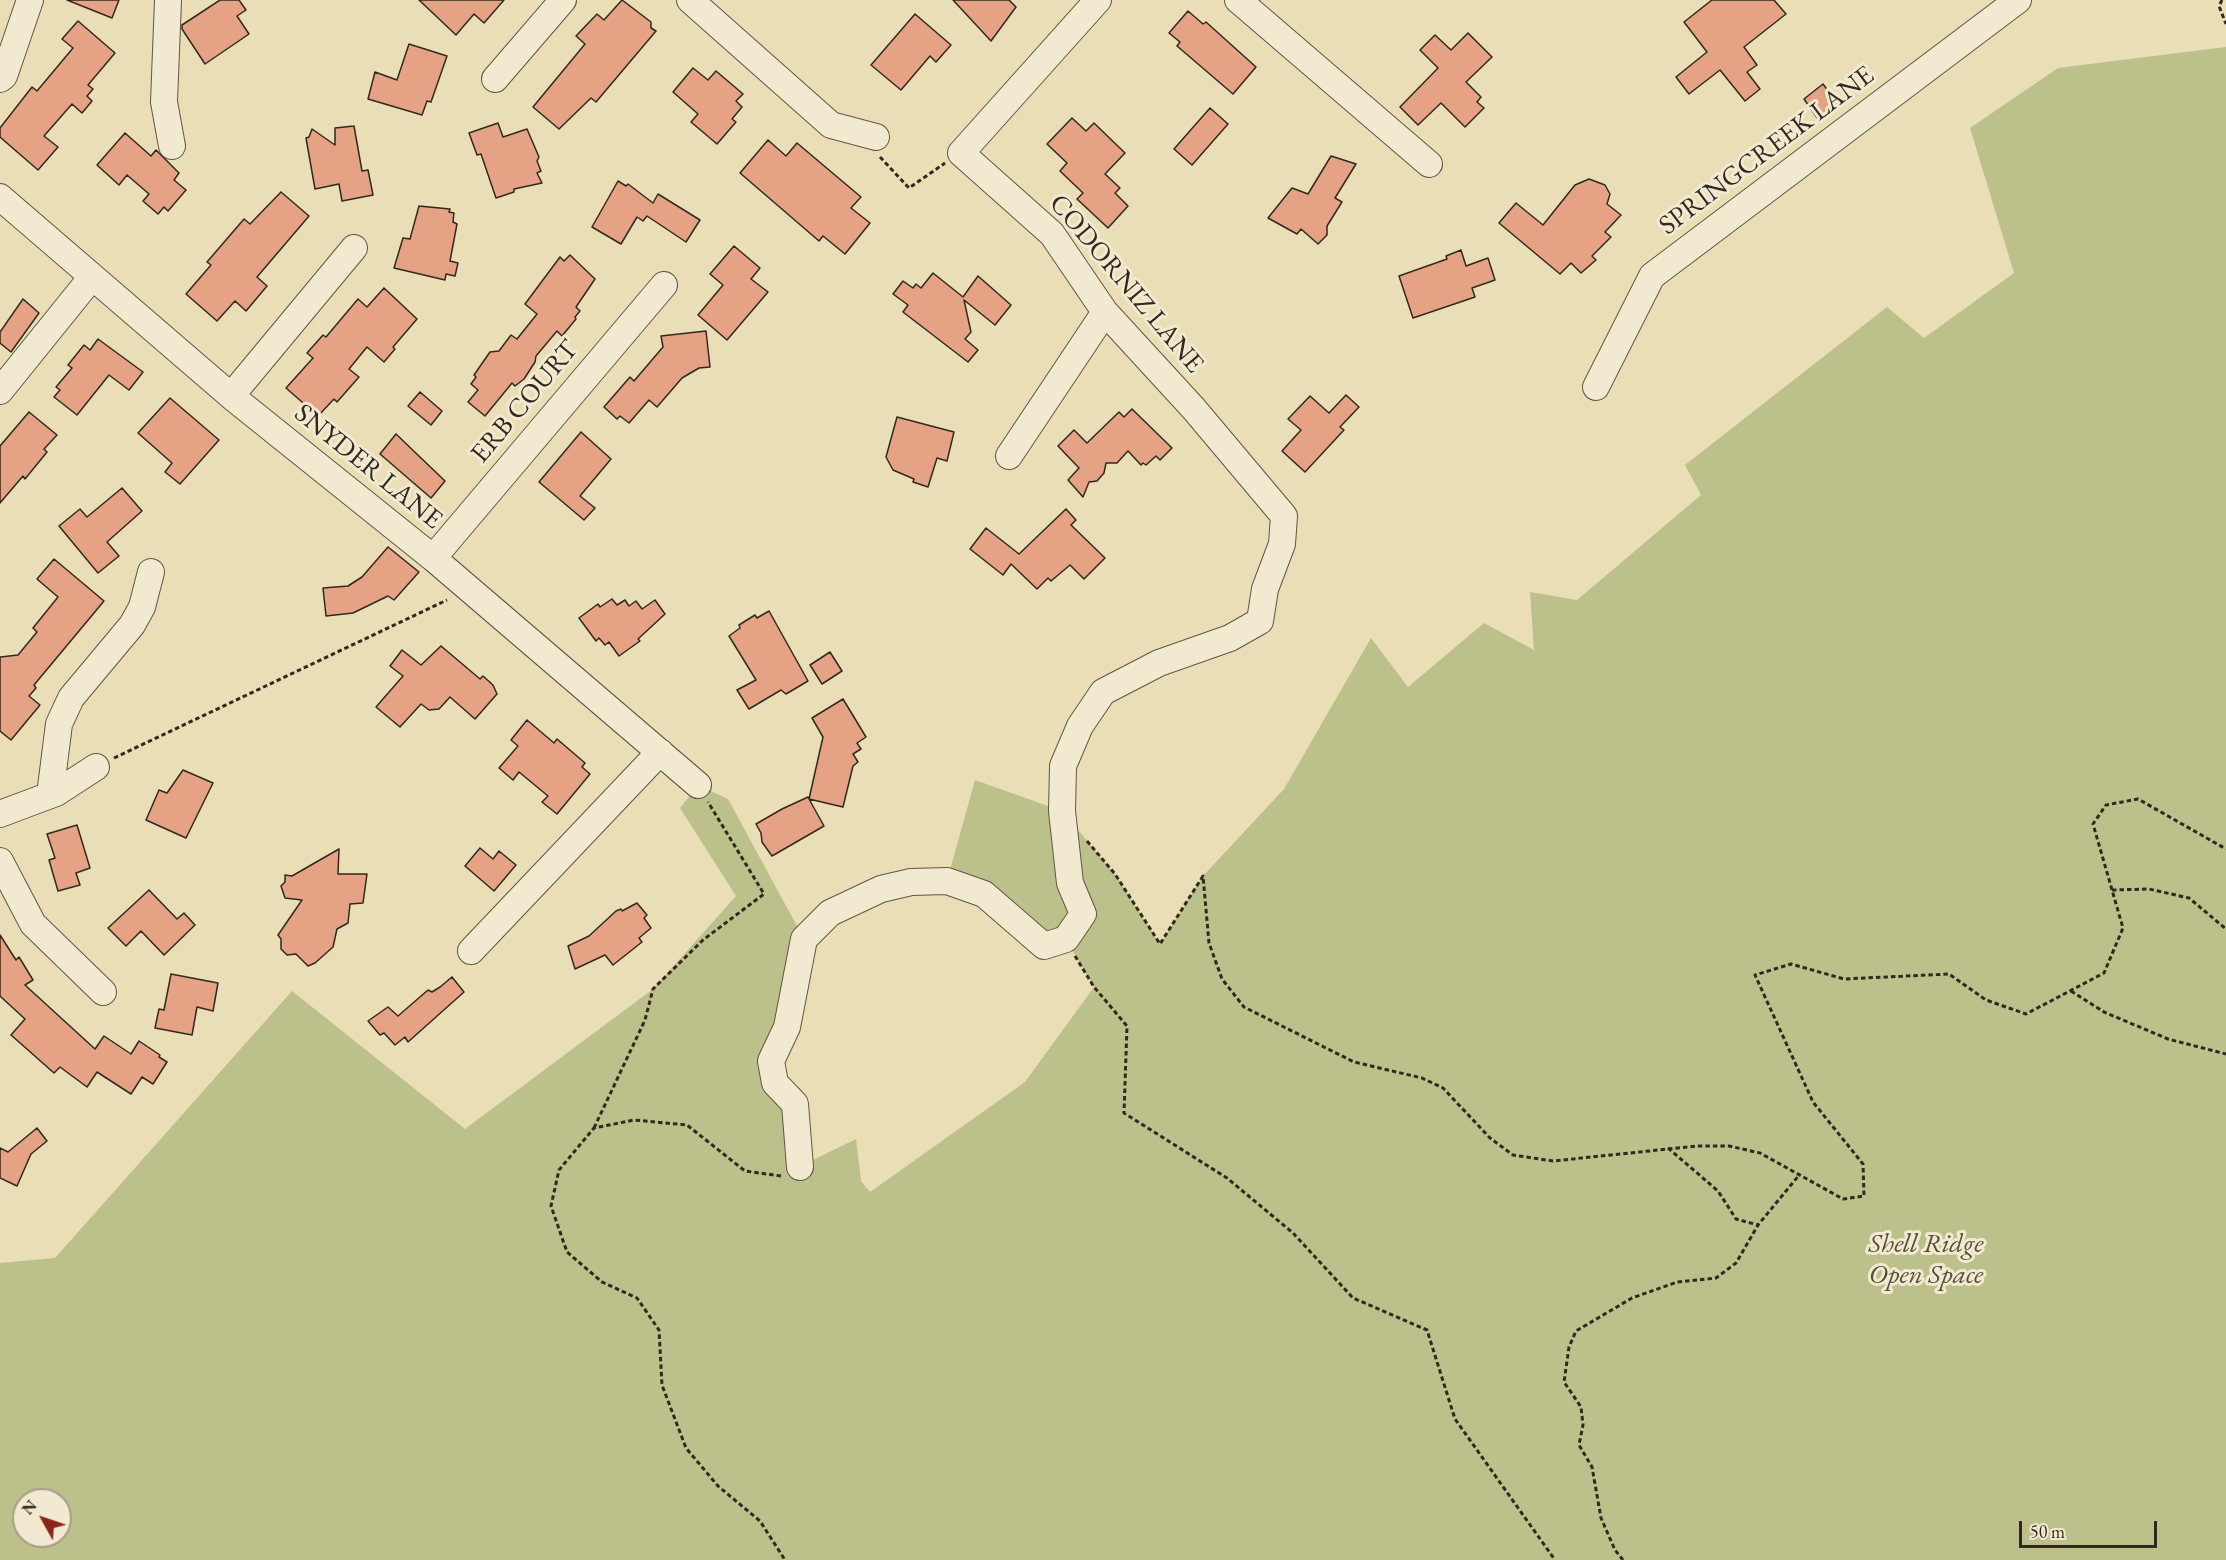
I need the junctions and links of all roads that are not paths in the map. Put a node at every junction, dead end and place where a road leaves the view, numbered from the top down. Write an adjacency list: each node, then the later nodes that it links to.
1 (30, 0): 8 (street)
2 (168, 0): 11 (street)
3 (563, 0): 9 (street)
4 (690, 0): 10 (street)
5 (1098, 0): 17 (street, CODORNIZ LANE)
6 (1238, 0): 12 (street)
7 (2019, 0): 18 (street, SPRINGCREEK LANE)
8 (0, 79)
9 (495, 79)
10 (876, 137)
11 (172, 146)
12 (1429, 164)
13 (0, 197): 15 (street, SNYDER LANE)
14 (354, 248): 20 (street)
15 (92, 277): 19 (street); 20 (street, SNYDER LANE)
16 (664, 285): 22 (street, ERB COURT)
17 (1106, 312): 21 (street); 32 (street, CODORNIZ LANE)
18 (1596, 387)
19 (0, 391)
20 (231, 396): 22 (street, SNYDER LANE)
21 (1009, 456)
22 (433, 558): 24 (street, SNYDER LANE)
23 (151, 572): 27 (street)
24 (660, 752): 26 (street, SNYDER LANE); 30 (street)
25 (96, 766): 27 (street)
26 (698, 785)
27 (50, 795): 28 (street)
28 (0, 814)
29 (0, 861): 31 (street)
30 (471, 951)
31 (103, 992)
32 (800, 1167)

